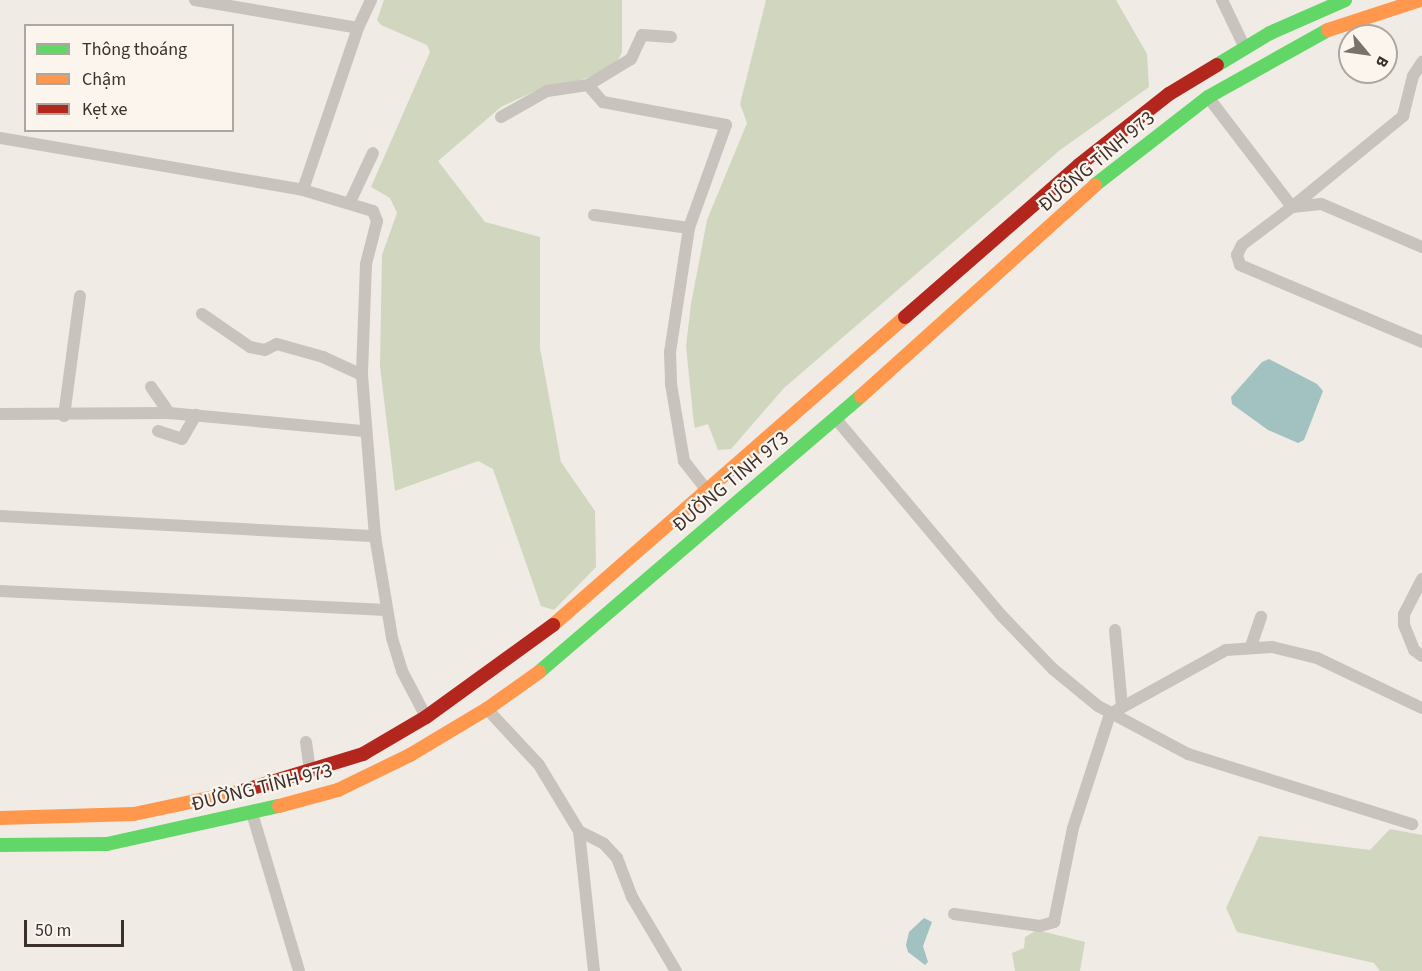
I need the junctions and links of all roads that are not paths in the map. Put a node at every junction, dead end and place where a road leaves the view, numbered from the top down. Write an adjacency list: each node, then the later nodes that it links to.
1 (195, 0): 6 (street)
2 (371, 0): 6 (street)
3 (1222, 0): 8 (street)
4 (1345, 0): 8 (main road, ĐƯỜNG TỈNH 973)
5 (1420, 0): 11 (main road, ĐƯỜNG TỈNH 973)
6 (358, 28): 15 (street)
7 (671, 37): 10 (street)
8 (1244, 46): 33 (main road, ĐƯỜNG TỈNH 973)
9 (1422, 62): 17 (street)
10 (588, 86): 12 (street); 19 (street)
11 (1208, 97): 17 (street); 30 (main road, ĐƯỜNG TỈNH 973)
12 (501, 117)
13 (0, 138): 15 (street)
14 (372, 153): 16 (street)
15 (303, 190): 16 (street)
16 (350, 202): 24 (street)
17 (1292, 207): 20 (street); 23 (street)
18 (594, 215): 19 (street)
19 (689, 228): 33 (street)
20 (1422, 247)
21 (80, 296): 29 (street)
22 (202, 314): 24 (street)
23 (1422, 342)
24 (362, 375): 32 (street)
25 (151, 387): 26 (street)
26 (169, 413): 28 (street); 29 (street)
27 (0, 414): 29 (street)
28 (196, 415): 31 (street); 32 (street)
29 (64, 416)
30 (836, 419): 34 (main road, ĐƯỜNG TỈNH 973); 47 (street)
31 (158, 431)
32 (364, 431): 36 (street)
33 (708, 492): 34 (main road); 48 (main road, ĐƯỜNG TỈNH 973)
34 (728, 510): 46 (main road, ĐƯỜNG TỈNH 973)
35 (0, 516): 36 (street)
36 (375, 536): 39 (street)
37 (1422, 579): 43 (street)
38 (0, 591): 39 (street)
39 (387, 610): 48 (street)
40 (1261, 618): 42 (street)
41 (1115, 630): 44 (street)
42 (1251, 646): 44 (street); 45 (street)
43 (1422, 656)
44 (1122, 707): 47 (street)
45 (1422, 708)
46 (487, 710): 51 (main road, ĐƯỜNG TỈNH 973); 54 (street)
47 (1110, 714): 53 (street); 56 (street)
48 (426, 717): 50 (main road, ĐƯỜNG TỈNH 973)
49 (306, 742): 50 (street)
50 (310, 772): 52 (main road, ĐƯỜNG TỈNH 973)
51 (252, 813): 55 (main road, ĐƯỜNG TỈNH 973); 57 (street)
52 (0, 818)
53 (1412, 824)
54 (579, 831): 58 (street); 59 (street)
55 (0, 845)
56 (954, 914)
57 (299, 971)
58 (594, 971)
59 (676, 971)

